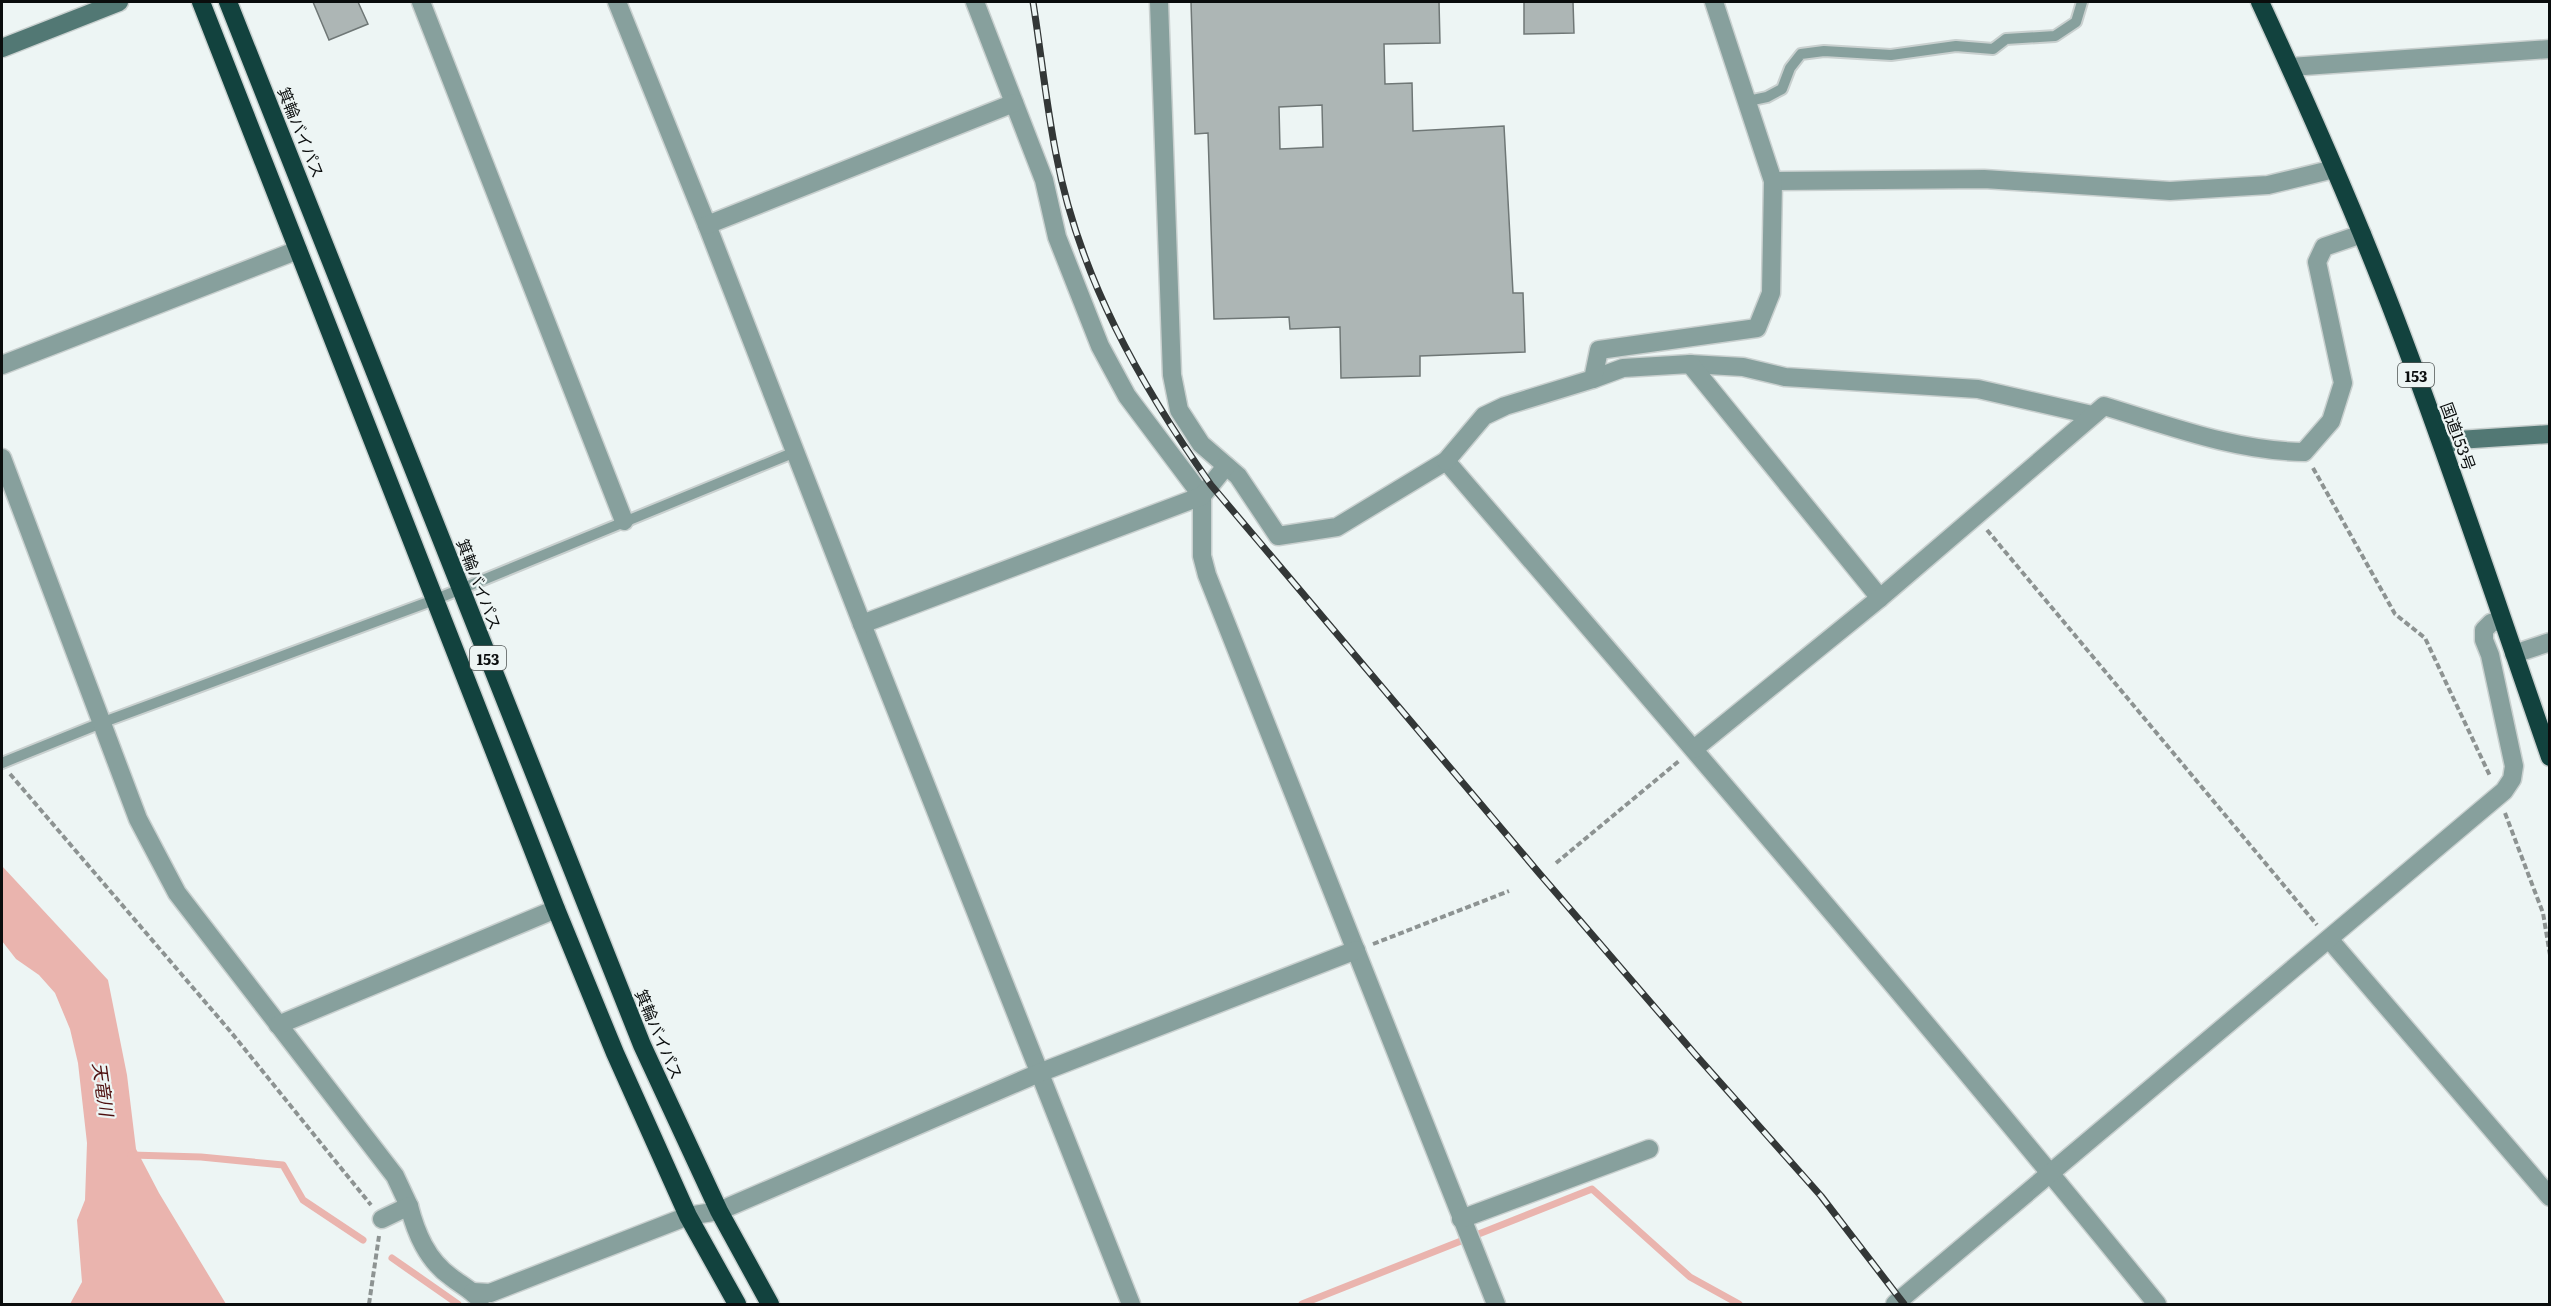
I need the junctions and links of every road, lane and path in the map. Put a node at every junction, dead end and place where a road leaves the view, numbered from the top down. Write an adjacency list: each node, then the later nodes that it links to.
1 (119, 2): 11 (street)
2 (201, 2): 20 (highway, 153)
3 (228, 2): 35 (highway, 箕輪バイパス / 153)
4 (421, 2): 34 (street)
5 (617, 2): 18 (street)
6 (975, 2): 15 (street)
7 (1159, 2): 31 (street)
8 (1714, 2): 14 (street)
9 (2082, 2): 14 (lane)
10 (2260, 2): 13 (highway, 国道153号 / 153)
11 (2, 48)
12 (2550, 49): 13 (street)
13 (2290, 67): 16 (highway, 国道153号 / 153)
14 (1748, 101): 17 (street)
15 (1014, 103): 18 (street); 32 (street)
16 (2334, 170): 17 (street); 19 (highway, 国道153号 / 153)
17 (1773, 181): 23 (street)
18 (707, 225): 27 (street)
19 (2362, 234): 26 (highway, 国道153号 / 153); 28 (street)
20 (298, 250): 22 (street); 37 (highway, 153)
21 (1690, 364): 23 (street); 24 (street); 36 (street)
22 (2, 365)
23 (1593, 379): 30 (street)
24 (2092, 415): 28 (street); 33 (street)
25 (2550, 434): 26 (street)
26 (2443, 446): 38 (highway, 国道153号 / 153)
27 (795, 452): 34 (lane); 39 (street)
28 (2304, 452): 47 (path)
29 (2, 458): 42 (street)
30 (1446, 461): 31 (street); 43 (street)
31 (1226, 466): 32 (street)
32 (1202, 496): 39 (street); 53 (street)
33 (1975, 516): 36 (street); 52 (path)
34 (624, 521): 35 (lane)
35 (460, 588): 37 (lane); 61 (highway, 箕輪バイパス / 153)
36 (1880, 598): 43 (street)
37 (434, 600): 42 (lane); 51 (highway, 153)
38 (2502, 620): 41 (highway, 国道153号 / 153); 52 (street)
39 (862, 624): 56 (street)
40 (2550, 642): 41 (street)
41 (2514, 654): 44 (highway, 国道153号 / 153)
42 (101, 723): 45 (lane); 55 (street)
43 (1694, 749): 49 (path); 58 (street)
44 (2550, 757)
45 (2, 763)
46 (9, 774): 63 (path)
47 (2492, 783)
48 (2503, 805): 54 (path)
49 (1556, 863)
50 (1509, 891): 53 (path)
51 (556, 909): 55 (street); 62 (highway, 153)
52 (2329, 939): 58 (street); 59 (street)
53 (1356, 950): 56 (street); 64 (street)
54 (2550, 955)
55 (278, 1024): 60 (street)
56 (1039, 1072): 61 (street); 69 (street)
57 (1649, 1149): 64 (street)
58 (2051, 1174): 71 (street); 72 (street)
59 (2550, 1197)
60 (409, 1206): 63 (street); 65 (street)
61 (719, 1211): 62 (street); 68 (highway, 箕輪バイパス / 153)
62 (688, 1216): 65 (street); 67 (highway, 153)
63 (382, 1219): 66 (path)
64 (1467, 1233): 70 (street)
65 (478, 1298)
66 (369, 1305)
67 (737, 1305)
68 (771, 1305)
69 (1131, 1305)
70 (1496, 1305)
71 (1894, 1305)
72 (2157, 1305)

